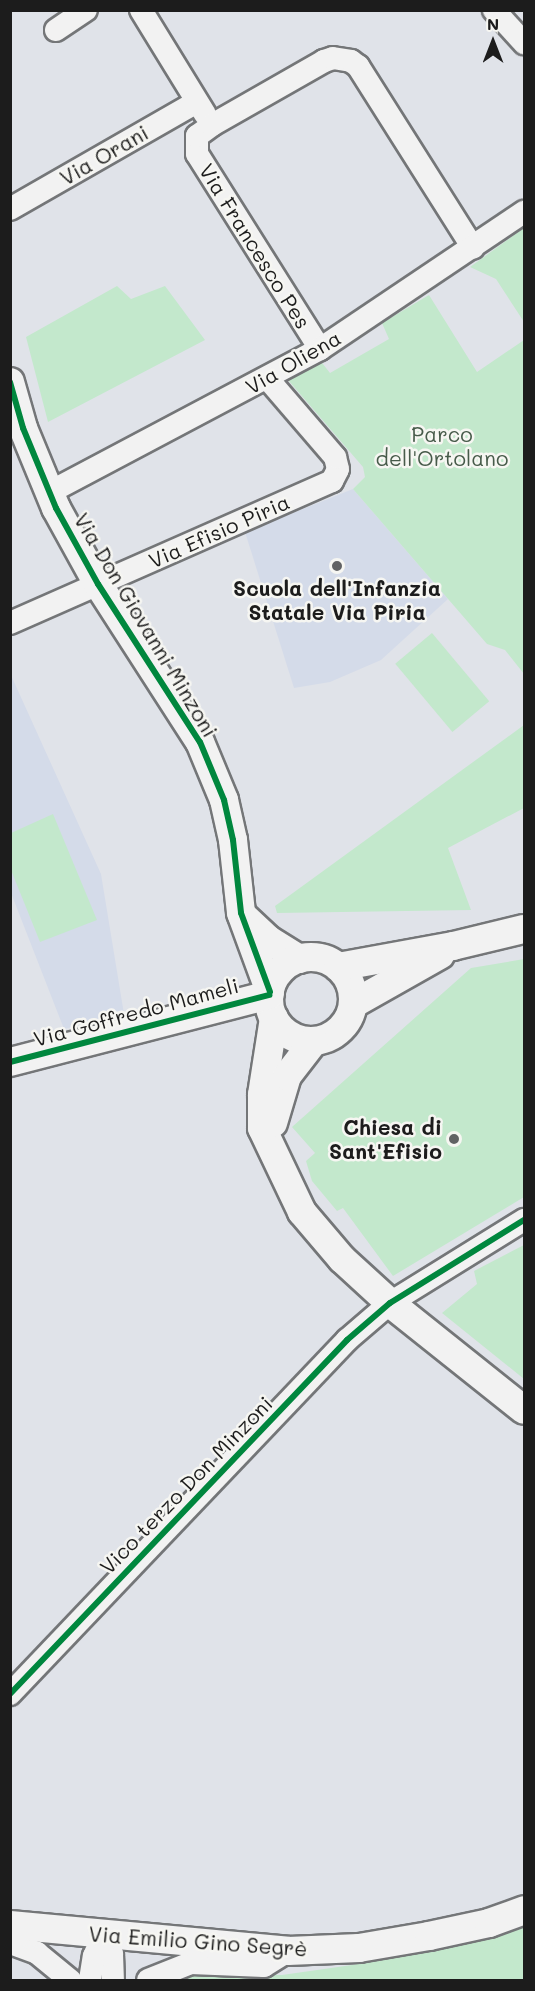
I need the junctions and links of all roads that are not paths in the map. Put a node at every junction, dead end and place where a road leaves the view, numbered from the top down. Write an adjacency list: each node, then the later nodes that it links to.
1 (86, 10): 4 (street)
2 (141, 10): 6 (street)
3 (494, 10): 5 (street)
4 (56, 30)
5 (525, 42)
6 (197, 102): 7 (street); 8 (street, Via Orani)
7 (212, 125): 10 (street); 11 (street, Via Francesco Pes)
8 (10, 209)
9 (525, 212): 10 (street, Via Oliena)
10 (473, 248): 11 (street, Via Oliena)
11 (320, 349): 12 (street, Via Oliena)
12 (267, 378): 15 (street, Via Oliena); 16 (street, Via Efisio Piria)
13 (10, 382): 14 (street, Via Don Giovanni Minzoni)
14 (17, 431): 15 (street, Via Don Giovanni Minzoni)
15 (50, 492): 16 (street, Via Don Giovanni Minzoni)
16 (98, 584): 17 (street, Via Efisio Piria); 18 (street, Via Don Giovanni Minzoni)
17 (10, 623)
18 (241, 914): 21 (street); 23 (street, Via Don Giovanni Minzoni)
19 (525, 929): 20 (street)
20 (453, 946): 22 (street); 24 (street)
21 (299, 959): 22 (street); 23 (street)
22 (338, 967): 24 (street)
23 (271, 1002): 25 (street); 26 (street, Via Goffredo Mameli); 27 (street, Via Don Giovanni Minzoni)
24 (353, 1004): 25 (street)
25 (314, 1041): 27 (street)
26 (10, 1062)
27 (270, 1149): 29 (street, Via Don Giovanni Minzoni)
28 (525, 1220): 29 (street, Vico terzo Don Minzoni)
29 (390, 1303): 30 (street, Via Don Giovanni Minzoni); 31 (street, Vico terzo Don Minzoni)
30 (525, 1410)
31 (10, 1694)
32 (525, 1910): 36 (street, Via Emilio Gino Segrè)
33 (10, 1925): 34 (street, Via Emilio Gino Segrè)
34 (104, 1935): 36 (street, Via Emilio Gino Segrè); 38 (street); 39 (street)
35 (10, 1943): 37 (street)
36 (288, 1951): 40 (street)
37 (70, 1980)
38 (90, 1980)
39 (113, 1980)
40 (148, 1980)

